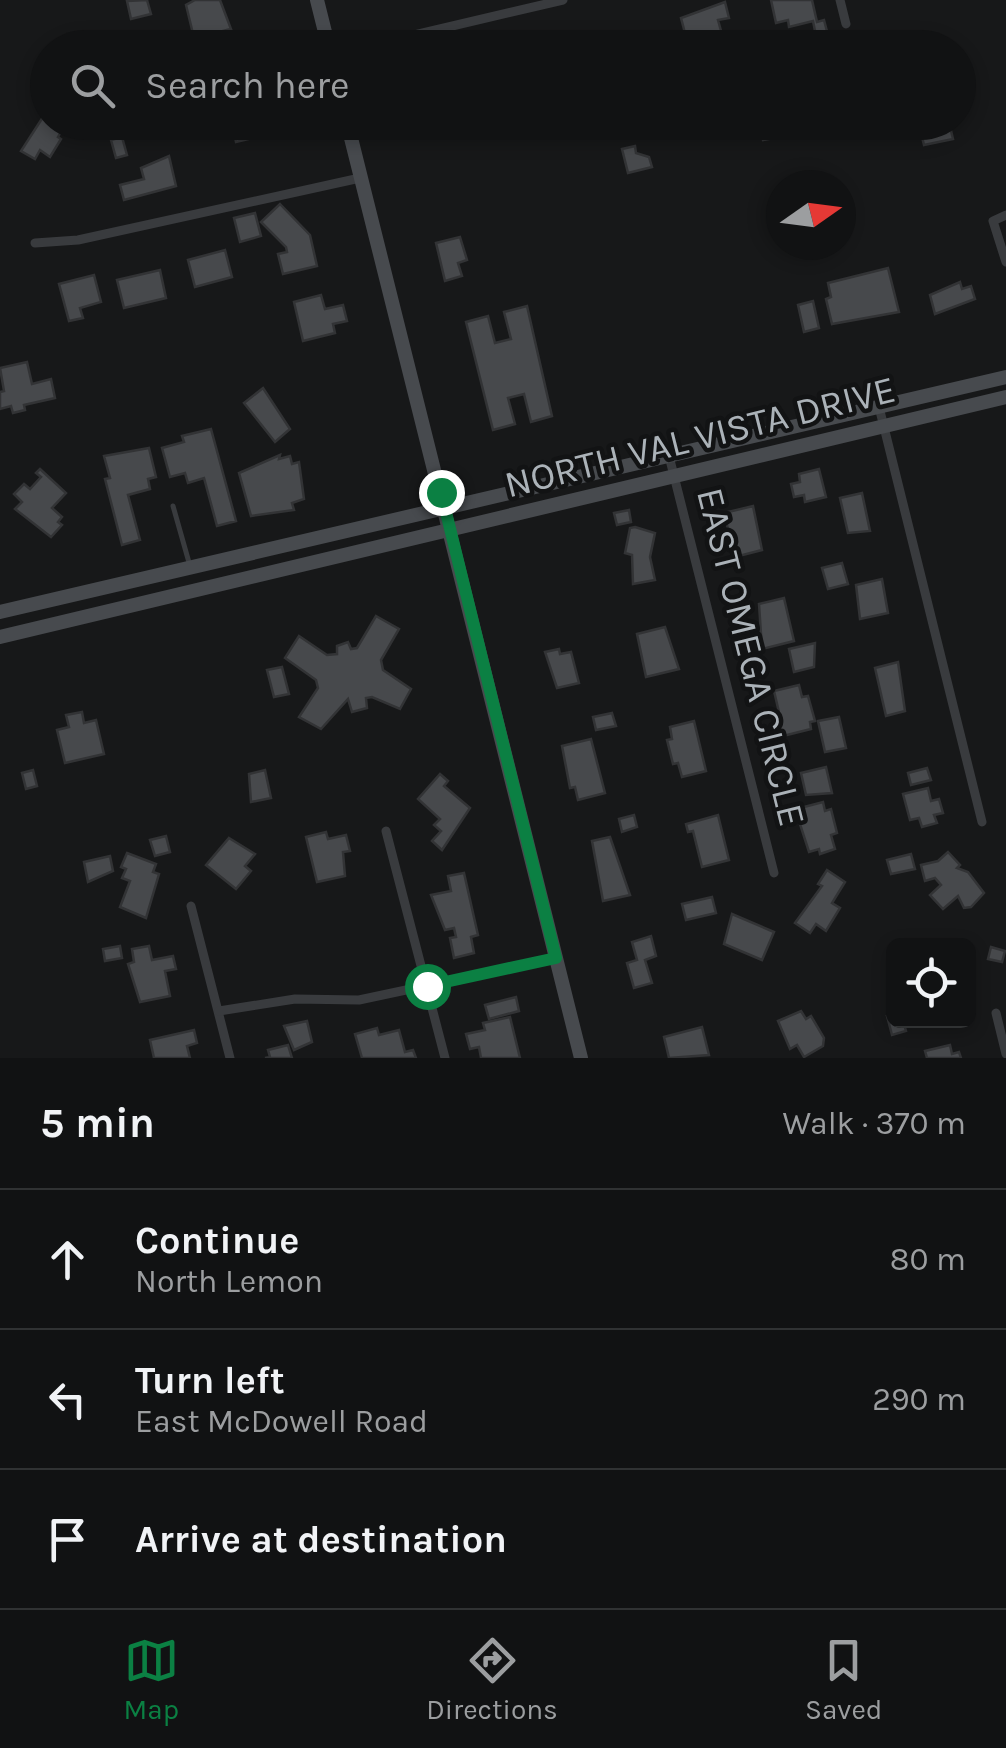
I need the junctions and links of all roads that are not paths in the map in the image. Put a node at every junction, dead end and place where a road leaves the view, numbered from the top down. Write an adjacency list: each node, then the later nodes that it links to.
1 (317, 0): 5 (main road)
2 (564, 0): 6 (street)
3 (840, 0): 4 (street)
4 (846, 24)
5 (324, 30)
6 (436, 30)
7 (350, 140): 8 (main road)
8 (360, 178): 10 (street); 19 (main road)
9 (1006, 214): 11 (street)
10 (35, 244)
11 (1006, 262)
12 (1006, 377): 14 (main road, NORTH VAL VISTA DRIVE)
13 (1006, 397): 15 (main road, NORTH VAL VISTA DRIVE)
14 (879, 406): 15 (street); 16 (main road, NORTH VAL VISTA DRIVE)
15 (884, 426): 17 (main road, NORTH VAL VISTA DRIVE); 27 (street)
16 (670, 456): 17 (street, EAST OMEGA CIRCLE); 19 (main road, NORTH VAL VISTA DRIVE)
17 (674, 476): 20 (main road, NORTH VAL VISTA DRIVE); 29 (street, EAST OMEGA CIRCLE)
18 (173, 506): 21 (lane)
19 (445, 507): 20 (main road); 21 (main road, NORTH VAL VISTA DRIVE)
20 (451, 530): 22 (main road, NORTH VAL VISTA DRIVE); 31 (main road)
21 (191, 568): 22 (main road); 23 (main road, NORTH VAL VISTA DRIVE)
22 (197, 590): 25 (main road, NORTH VAL VISTA DRIVE)
23 (44, 602): 24 (main road, NORTH VAL VISTA DRIVE); 25 (main road)
24 (0, 612)
25 (50, 625): 26 (main road, NORTH VAL VISTA DRIVE)
26 (0, 637)
27 (982, 822)
28 (386, 831): 32 (street)
29 (774, 872)
30 (192, 906): 33 (street)
31 (556, 958): 32 (street); 38 (main road)
32 (427, 986): 33 (street); 37 (street)
33 (219, 1011): 36 (street)
34 (996, 1013): 35 (street)
35 (1006, 1054)
36 (230, 1058)
37 (445, 1058)
38 (581, 1058)

